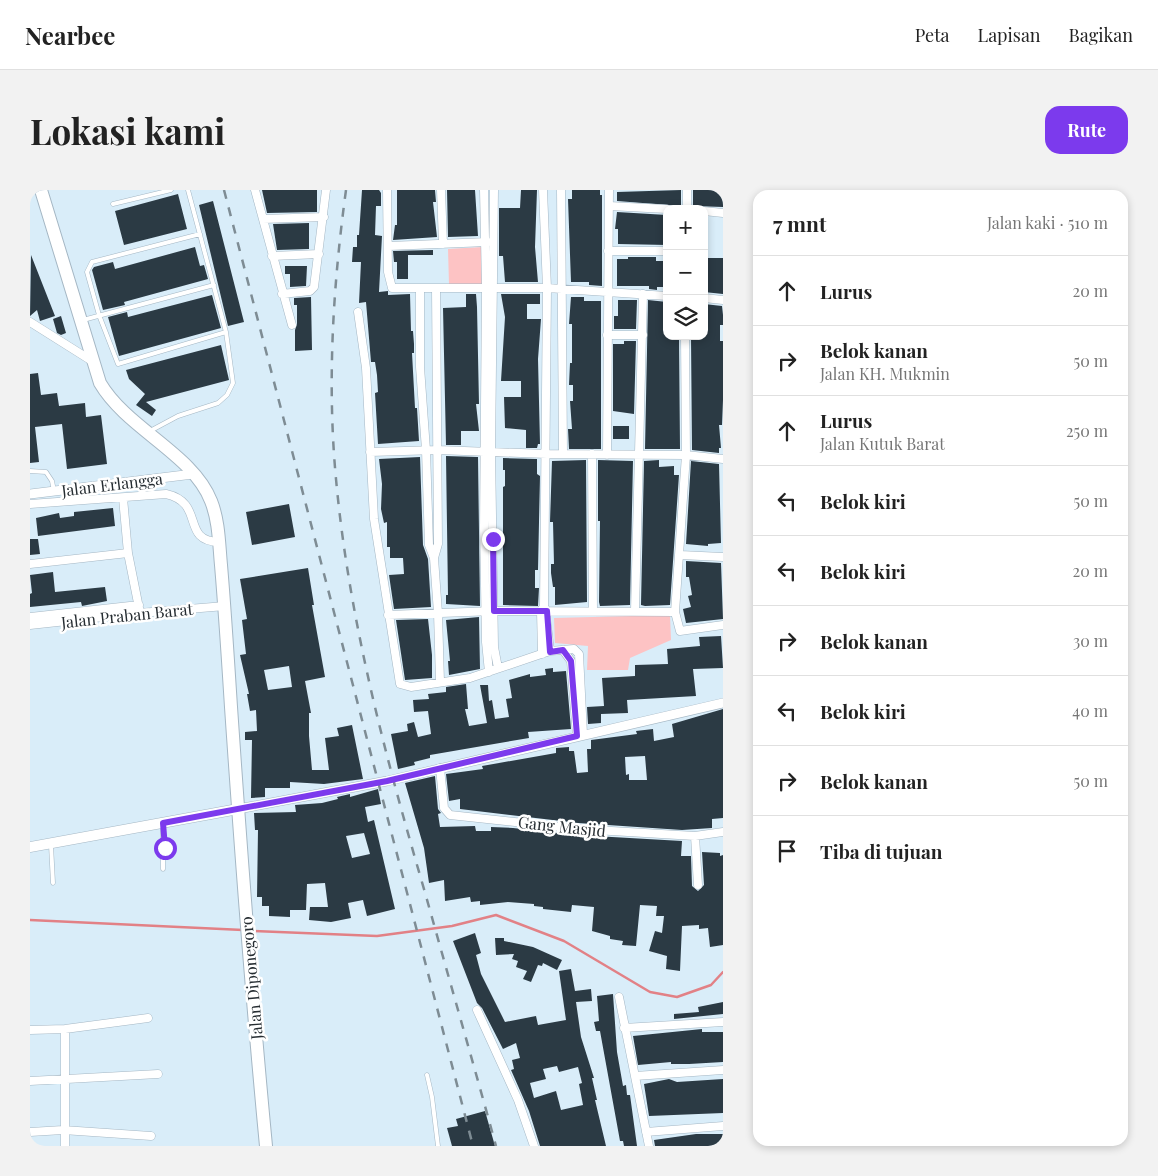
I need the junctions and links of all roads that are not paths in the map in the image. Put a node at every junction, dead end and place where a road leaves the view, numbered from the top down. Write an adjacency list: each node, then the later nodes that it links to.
1 (41, 190): 47 (highway, Jalan Diponegoro)
2 (171, 190): 14 (lane)
3 (188, 190): 24 (lane)
4 (255, 190): 21 (street)
5 (326, 190): 20 (street)
6 (387, 190): 28 (street)
7 (441, 190): 27 (street)
8 (484, 190): 25 (street)
9 (494, 190): 26 (street)
10 (543, 190): 22 (street)
11 (561, 190): 23 (street)
12 (609, 190): 16 (street)
13 (687, 190): 15 (street)
14 (114, 204)
15 (687, 205)
16 (609, 206): 17 (street); 29 (street)
17 (663, 209)
18 (708, 211): 19 (street)
19 (723, 213)
20 (324, 217): 21 (street); 31 (street)
21 (262, 219): 32 (street)
22 (544, 219): 23 (street); 37 (street)
23 (561, 220): 38 (street)
24 (200, 234): 33 (lane); 46 (lane)
25 (484, 242): 26 (street); 27 (street); 34 (street)
26 (494, 242): 34 (street)
27 (443, 244): 28 (street)
28 (389, 246): 35 (street)
29 (608, 251): 30 (street); 39 (street)
30 (663, 251)
31 (319, 254): 32 (street); 40 (street)
32 (272, 256): 40 (street)
33 (214, 285): 46 (lane); 50 (lane)
34 (490, 287): 36 (street); 37 (street); 62 (street)
35 (420, 288): 36 (street); 58 (street)
36 (436, 288): 56 (street)
37 (547, 288): 38 (street); 57 (street)
38 (562, 289): 39 (street); 55 (street)
39 (609, 291): 41 (street); 51 (street)
40 (282, 294): 49 (street)
41 (643, 294): 42 (street); 52 (street)
42 (663, 296)
43 (708, 298): 44 (street)
44 (723, 300)
45 (358, 312): 63 (street)
46 (99, 315): 47 (lane); 50 (lane)
47 (80, 321): 54 (highway, Jalan Diponegoro)
48 (30, 322): 54 (street)
49 (292, 325)
50 (226, 332): 59 (lane)
51 (607, 335): 52 (street); 67 (street)
52 (643, 335): 68 (street)
53 (685, 340): 69 (street)
54 (92, 361): 59 (highway, Jalan Diponegoro)
55 (562, 364): 57 (street); 64 (street)
56 (436, 365): 58 (street); 61 (street)
57 (547, 365): 65 (street)
58 (420, 367): 60 (street)
59 (146, 433): 72 (highway, Jalan Diponegoro)
60 (426, 450): 61 (street); 63 (street); 81 (street)
61 (438, 450): 62 (street); 81 (street)
62 (487, 451): 65 (street); 87 (street)
63 (370, 452): 91 (street)
64 (562, 453): 65 (street); 66 (street)
65 (547, 454): 85 (street)
66 (592, 454): 67 (street); 86 (street)
67 (607, 455): 68 (street)
68 (640, 455): 69 (street); 88 (street)
69 (686, 455): 70 (street); 79 (street)
70 (723, 459)
71 (30, 471): 73 (lane)
72 (193, 474): 73 (street, Jalan Erlangga); 77 (highway, Jalan Diponegoro)
73 (54, 492): 74 (street, Jalan Erlangga)
74 (30, 494)
75 (123, 498): 76 (street); 77 (street); 78 (street)
76 (30, 504)
77 (219, 542): 83 (highway, Jalan Diponegoro)
78 (128, 553): 82 (street); 84 (street)
79 (680, 555): 80 (street); 89 (street)
80 (723, 557)
81 (434, 558): 90 (street)
82 (30, 564)
83 (225, 606): 84 (street, Jalan Praban Barat); 102 (highway, Jalan Diponegoro)
84 (139, 609): 92 (street); 93 (street, Jalan Praban Barat)
85 (544, 609): 86 (street); 87 (street); 95 (street)
86 (593, 610): 88 (street)
87 (490, 611): 90 (street); 96 (street); 97 (street)
88 (636, 611): 89 (street)
89 (675, 612): 94 (street)
90 (438, 613): 91 (street); 98 (street)
91 (388, 615): 98 (street)
92 (30, 617)
93 (30, 625)
94 (723, 625)
95 (546, 653): 96 (street); 100 (street)
96 (498, 668): 97 (street)
97 (489, 672): 98 (street)
98 (440, 682)
99 (723, 703): 100 (street)
100 (580, 735): 101 (street)
101 (440, 768): 102 (street); 105 (street, Gang Masjid)
102 (238, 809): 103 (main road); 130 (highway, Jalan Diponegoro)
103 (163, 823): 106 (main road); 108 (lane)
104 (723, 832): 105 (street, Gang Masjid)
105 (695, 836): 110 (street)
106 (50, 843): 107 (main road); 109 (lane)
107 (30, 847)
108 (163, 869)
109 (53, 883)
110 (698, 885)
111 (619, 997): 115 (street)
112 (477, 1010): 132 (street)
113 (148, 1018): 116 (street)
114 (723, 1022): 115 (street)
115 (624, 1028): 121 (street)
116 (65, 1029): 117 (street); 122 (street)
117 (30, 1030)
118 (723, 1070): 121 (street)
119 (158, 1074): 122 (street)
120 (427, 1075): 131 (lane)
121 (634, 1076): 127 (street)
122 (64, 1078): 123 (street); 125 (street)
123 (30, 1081)
124 (723, 1126): 127 (street)
125 (63, 1130): 126 (street); 128 (street); 129 (street)
126 (30, 1132)
127 (646, 1132): 133 (street)
128 (151, 1136)
129 (65, 1146)
130 (266, 1146)
131 (438, 1146)
132 (534, 1146)
133 (648, 1146)

